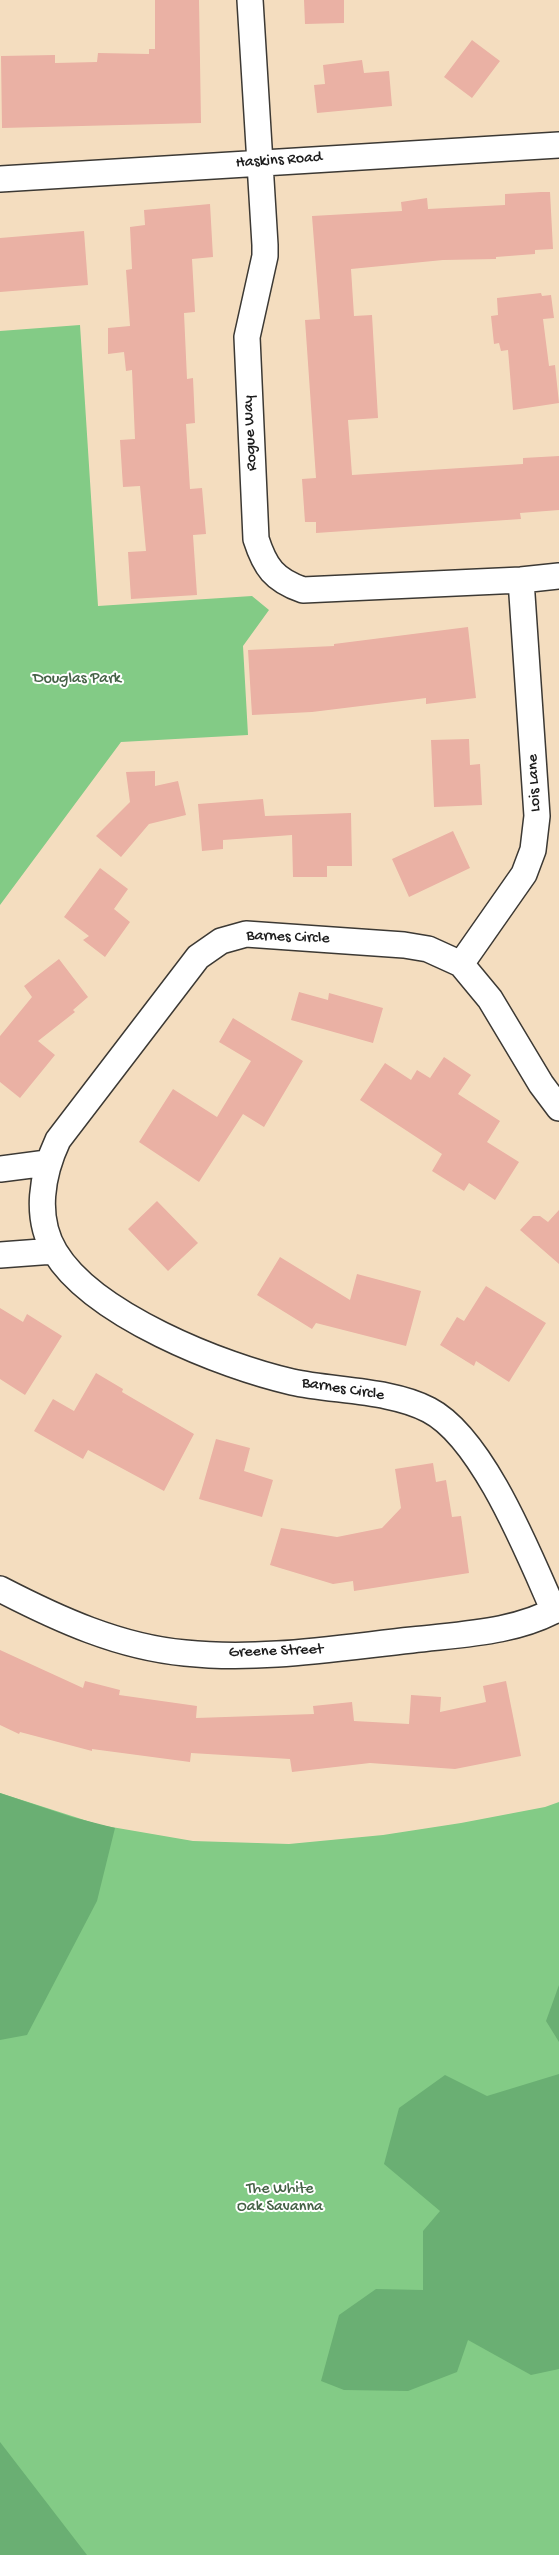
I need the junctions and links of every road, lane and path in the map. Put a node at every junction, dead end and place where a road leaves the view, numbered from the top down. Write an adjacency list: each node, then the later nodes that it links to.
1 (250, 0): 3 (street, Rogue Way)
2 (559, 145): 3 (street, Haskins Road)
3 (261, 162): 4 (street, Haskins Road); 6 (street, Rogue Way)
4 (0, 179)
5 (559, 576): 6 (street, Rogue Way)
6 (521, 580): 7 (street, Lois Lane)
7 (461, 964): 8 (street, Barnes Circle); 9 (street, Barnes Circle)
8 (559, 1108)
9 (47, 1163): 10 (street); 11 (street, Barnes Circle)
10 (0, 1170)
11 (54, 1251): 12 (street); 14 (street, Barnes Circle)
12 (0, 1255)
13 (0, 1589): 14 (street, Greene Street)
14 (556, 1610)

